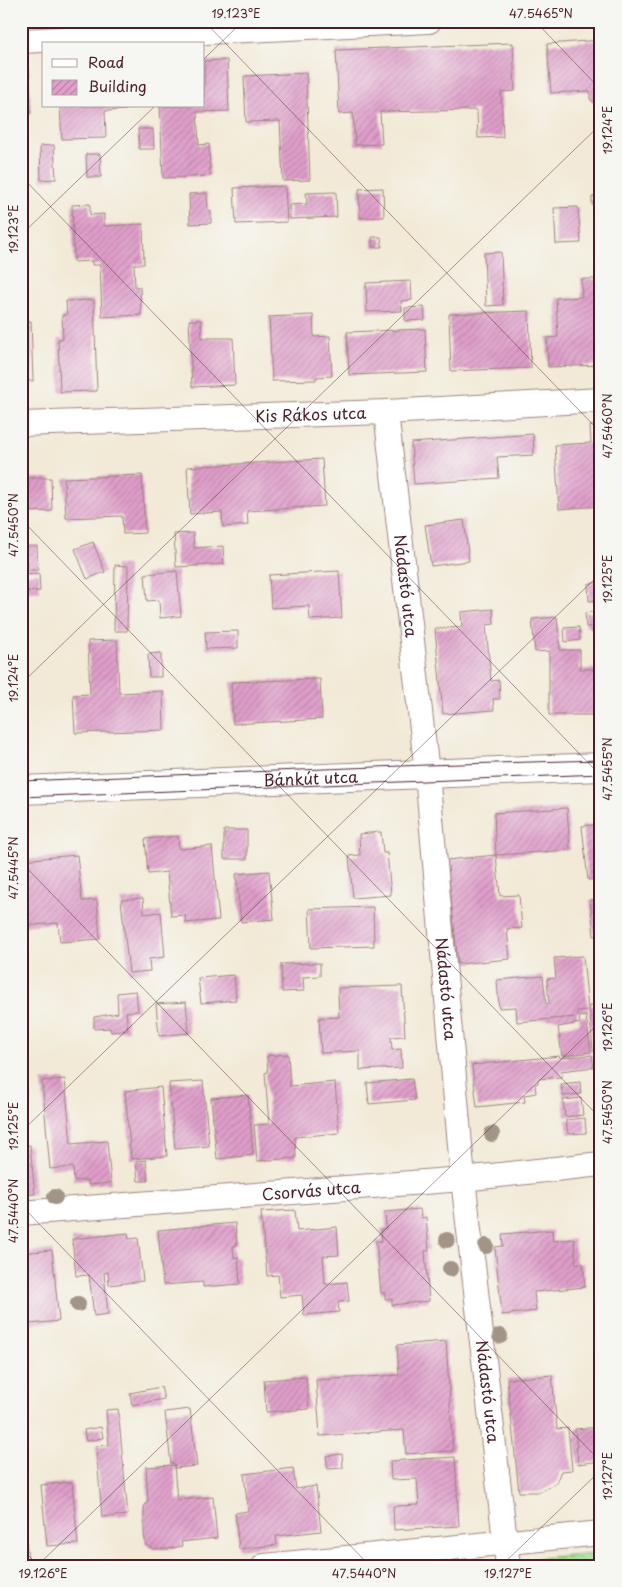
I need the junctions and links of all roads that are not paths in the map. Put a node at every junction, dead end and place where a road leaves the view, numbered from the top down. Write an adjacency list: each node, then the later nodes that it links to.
1 (429, 21): 2 (street)
2 (21, 41)
3 (601, 400): 4 (street, Kis Rákos utca)
4 (386, 412): 5 (street, Kis Rákos utca); 7 (street, Nádastó utca)
5 (21, 424)
6 (601, 767): 7 (street, Bánkút utca)
7 (427, 773): 8 (street, Bánkút utca); 10 (street, Nádastó utca)
8 (21, 790)
9 (601, 1164): 10 (street, Csorvás utca)
10 (464, 1179): 11 (street, Csorvás utca); 13 (street, Nádastó utca)
11 (21, 1213)
12 (601, 1533): 13 (street)
13 (507, 1554): 14 (street)
14 (264, 1566)

